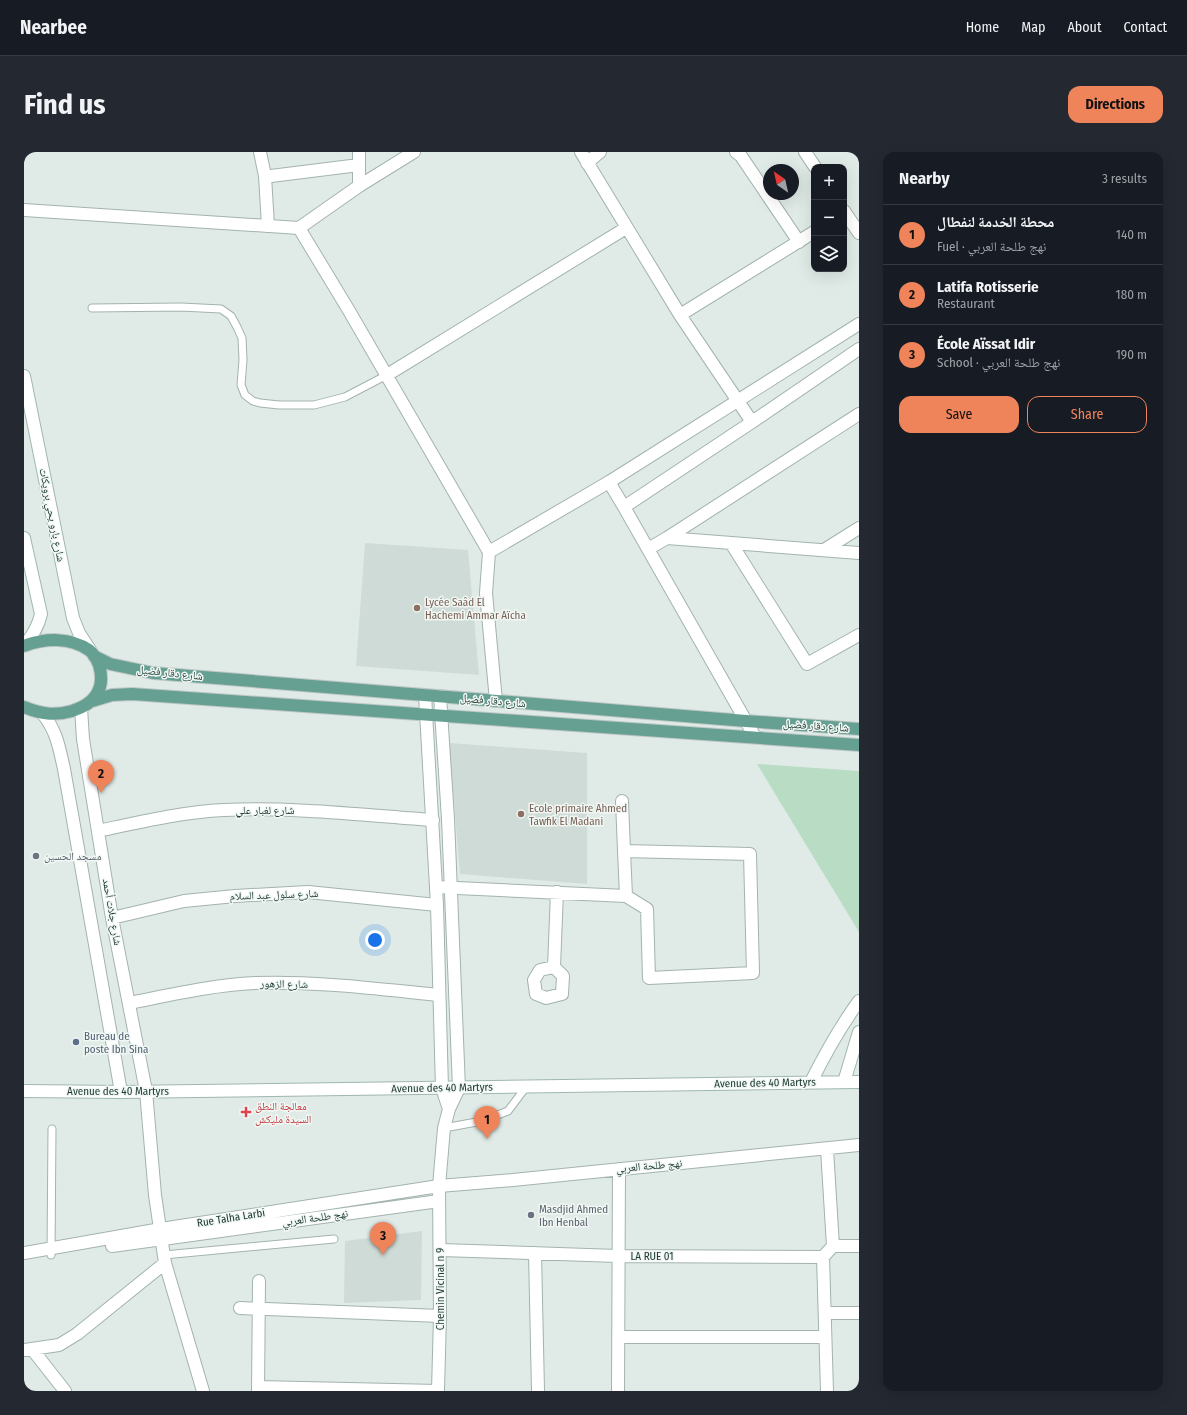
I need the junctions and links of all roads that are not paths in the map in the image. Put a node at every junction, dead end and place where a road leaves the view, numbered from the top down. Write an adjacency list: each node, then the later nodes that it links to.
1 (260, 152): 14 (street)
2 (358, 152): 9 (street)
3 (414, 152): 11 (street)
4 (600, 152): 7 (street)
5 (805, 152): 8 (street)
6 (742, 153): 19 (street)
7 (584, 157): 16 (street)
8 (813, 164)
9 (359, 165): 10 (street); 11 (street)
10 (271, 176)
11 (359, 186): 15 (street)
12 (24, 210): 14 (street)
13 (847, 216): 18 (street)
14 (268, 226): 15 (street)
15 (299, 228): 24 (street)
16 (626, 228): 21 (street); 24 (street)
17 (811, 234): 19 (street)
18 (859, 234)
19 (799, 242): 21 (street)
20 (92, 308): 24 (lane)
21 (680, 315): 26 (street)
22 (859, 324): 26 (street)
23 (859, 349): 28 (street)
24 (387, 375): 37 (street)
25 (24, 376): 41 (street, شارع بارو يحي برويكات)
26 (737, 401): 28 (street); 29 (street)
27 (859, 414): 33 (street)
28 (752, 422): 30 (street)
29 (610, 482): 30 (street); 37 (street)
30 (624, 507): 35 (street)
31 (859, 528): 36 (street)
32 (24, 538): 40 (street)
33 (667, 538): 34 (street); 35 (street)
34 (731, 543): 36 (street); 39 (street)
35 (648, 549): 51 (street)
36 (824, 550): 38 (street)
37 (489, 552): 45 (street)
38 (859, 552)
39 (859, 635)
40 (25, 645): 41 (main road, شارع دقار فضيل)
41 (92, 653): 42 (main road, شارع دقار فضيل); 44 (main road)
42 (426, 695): 43 (main road, شارع دقار فضيل); 49 (street)
43 (440, 696): 45 (main road, شارع دقار فضيل); 50 (street)
44 (92, 701): 47 (main road); 49 (main road, شارع دقار فضيل)
45 (496, 701): 51 (main road, شارع دقار فضيل)
46 (24, 707): 48 (main road)
47 (81, 708): 48 (main road); 57 (street, شارع جلات أحمد)
48 (43, 714): 78 (street, شارع جلات أحمد)
49 (426, 715): 50 (main road, شارع دقار فضيل); 56 (street)
50 (441, 716): 53 (main road, شارع دقار فضيل); 60 (street)
51 (746, 721): 52 (main road, شارع دقار فضيل); 53 (street)
52 (859, 729)
53 (755, 737): 54 (main road, شارع دقار فضيل)
54 (859, 745)
55 (622, 801): 58 (street)
56 (433, 820): 57 (street, شارع لغبار علي); 59 (street)
57 (98, 831): 64 (street, شارع جلات أحمد)
58 (624, 852): 62 (street); 62 (street)
59 (436, 887): 60 (street); 63 (street)
60 (450, 888): 61 (street); 75 (street)
61 (557, 892): 62 (street); 65 (street)
62 (626, 896)
63 (437, 905): 64 (street, شارع سلول عبد السلام); 66 (street)
64 (112, 918): 68 (street, شارع جلات أحمد)
65 (554, 967)
66 (439, 995): 68 (street, شارع الزهور); 74 (street)
67 (859, 1001): 70 (street)
68 (129, 1003): 77 (street, شارع جلات أحمد)
69 (859, 1032): 71 (street)
70 (811, 1082): 71 (street, Avenue des 40 Martyrs); 73 (street, Avenue des 40 Martyrs)
71 (844, 1082): 72 (street, Avenue des 40 Martyrs)
72 (859, 1082)
73 (526, 1087): 75 (street, Avenue des 40 Martyrs); 80 (lane)
74 (442, 1088): 75 (street, Avenue des 40 Martyrs); 77 (street, Avenue des 40 Martyrs); 79 (street)
75 (459, 1088): 79 (street, Chemin Vicinal n 9)
76 (24, 1091): 78 (street, Avenue des 40 Martyrs)
77 (146, 1091): 78 (street, Avenue des 40 Martyrs); 87 (street, شارع جلات أحمد)
78 (122, 1092)
79 (449, 1109): 80 (street, Chemin Vicinal n 9)
80 (444, 1128): 85 (street, Chemin Vicinal n 9)
81 (52, 1129): 92 (lane)
82 (859, 1145): 83 (street, نهج طلحة العربي)
83 (827, 1149): 84 (street, نهج طلحة العربي); 89 (street)
84 (620, 1168): 85 (street, نهج طلحة العربي); 95 (street)
85 (439, 1186): 86 (street, Chemin Vicinal n 9); 87 (street, Rue Talha Larbi)
86 (439, 1201): 87 (street, نهج طلحة العربي); 91 (street, Chemin Vicinal n 9)
87 (161, 1234): 92 (street, Rue Talha Larbi); 97 (street, شارع جلات أحمد)
88 (334, 1239): 97 (lane)
89 (833, 1246): 90 (street); 96 (street)
90 (859, 1246)
91 (441, 1250): 94 (street, LA RUE 01); 104 (street, Chemin Vicinal n 9)
92 (50, 1252): 93 (street, Rue Talha Larbi); 98 (street)
93 (24, 1253)
94 (535, 1253): 95 (street, LA RUE 01); 112 (street)
95 (619, 1256): 96 (street, LA RUE 01); 105 (street)
96 (823, 1257): 102 (street)
97 (165, 1259): 107 (street); 110 (street, شارع جلات أحمد)
98 (24, 1260)
99 (259, 1281): 101 (street)
100 (240, 1308): 101 (street)
101 (259, 1309): 104 (street); 108 (street)
102 (825, 1313): 103 (street); 106 (street)
103 (859, 1313)
104 (440, 1316): 111 (street, Chemin Vicinal n 9)
105 (618, 1337): 106 (street); 113 (street)
106 (825, 1338): 114 (street)
107 (28, 1349): 109 (street)
108 (258, 1389): 111 (street)
109 (65, 1391)
110 (203, 1391)
111 (438, 1391)
112 (538, 1391)
113 (618, 1391)
114 (827, 1391)

